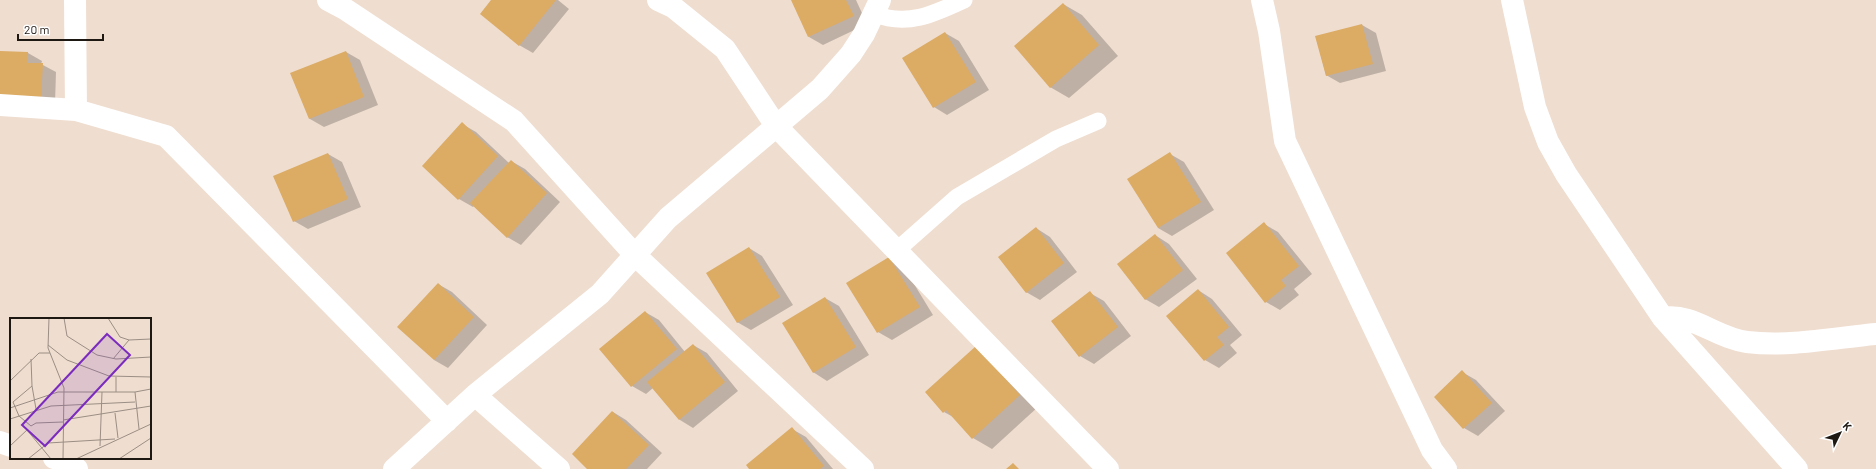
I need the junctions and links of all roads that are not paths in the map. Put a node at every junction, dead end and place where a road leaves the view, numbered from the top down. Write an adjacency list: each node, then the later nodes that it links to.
1 (76, 0): 9 (street)
2 (328, 0): 13 (street)
3 (658, 0): 11 (street)
4 (964, 0): 7 (lane)
5 (1262, 0): 26 (street)
6 (1512, 0): 14 (street)
7 (878, 7): 11 (street)
8 (0, 105): 9 (street)
9 (76, 110): 17 (street)
10 (1098, 121): 12 (lane)
11 (776, 126): 12 (street); 13 (street)
12 (897, 250): 25 (street)
13 (635, 255): 16 (street); 24 (street)
14 (1663, 318): 15 (street); 27 (street)
15 (1876, 334)
16 (476, 395): 17 (street); 23 (street)
17 (447, 421): 22 (street)
18 (0, 442): 19 (street)
19 (10, 446)
20 (58, 459): 21 (street)
21 (77, 469)
22 (394, 469)
23 (559, 469)
24 (863, 469)
25 (1108, 469)
26 (1446, 469)
27 (1797, 469)

